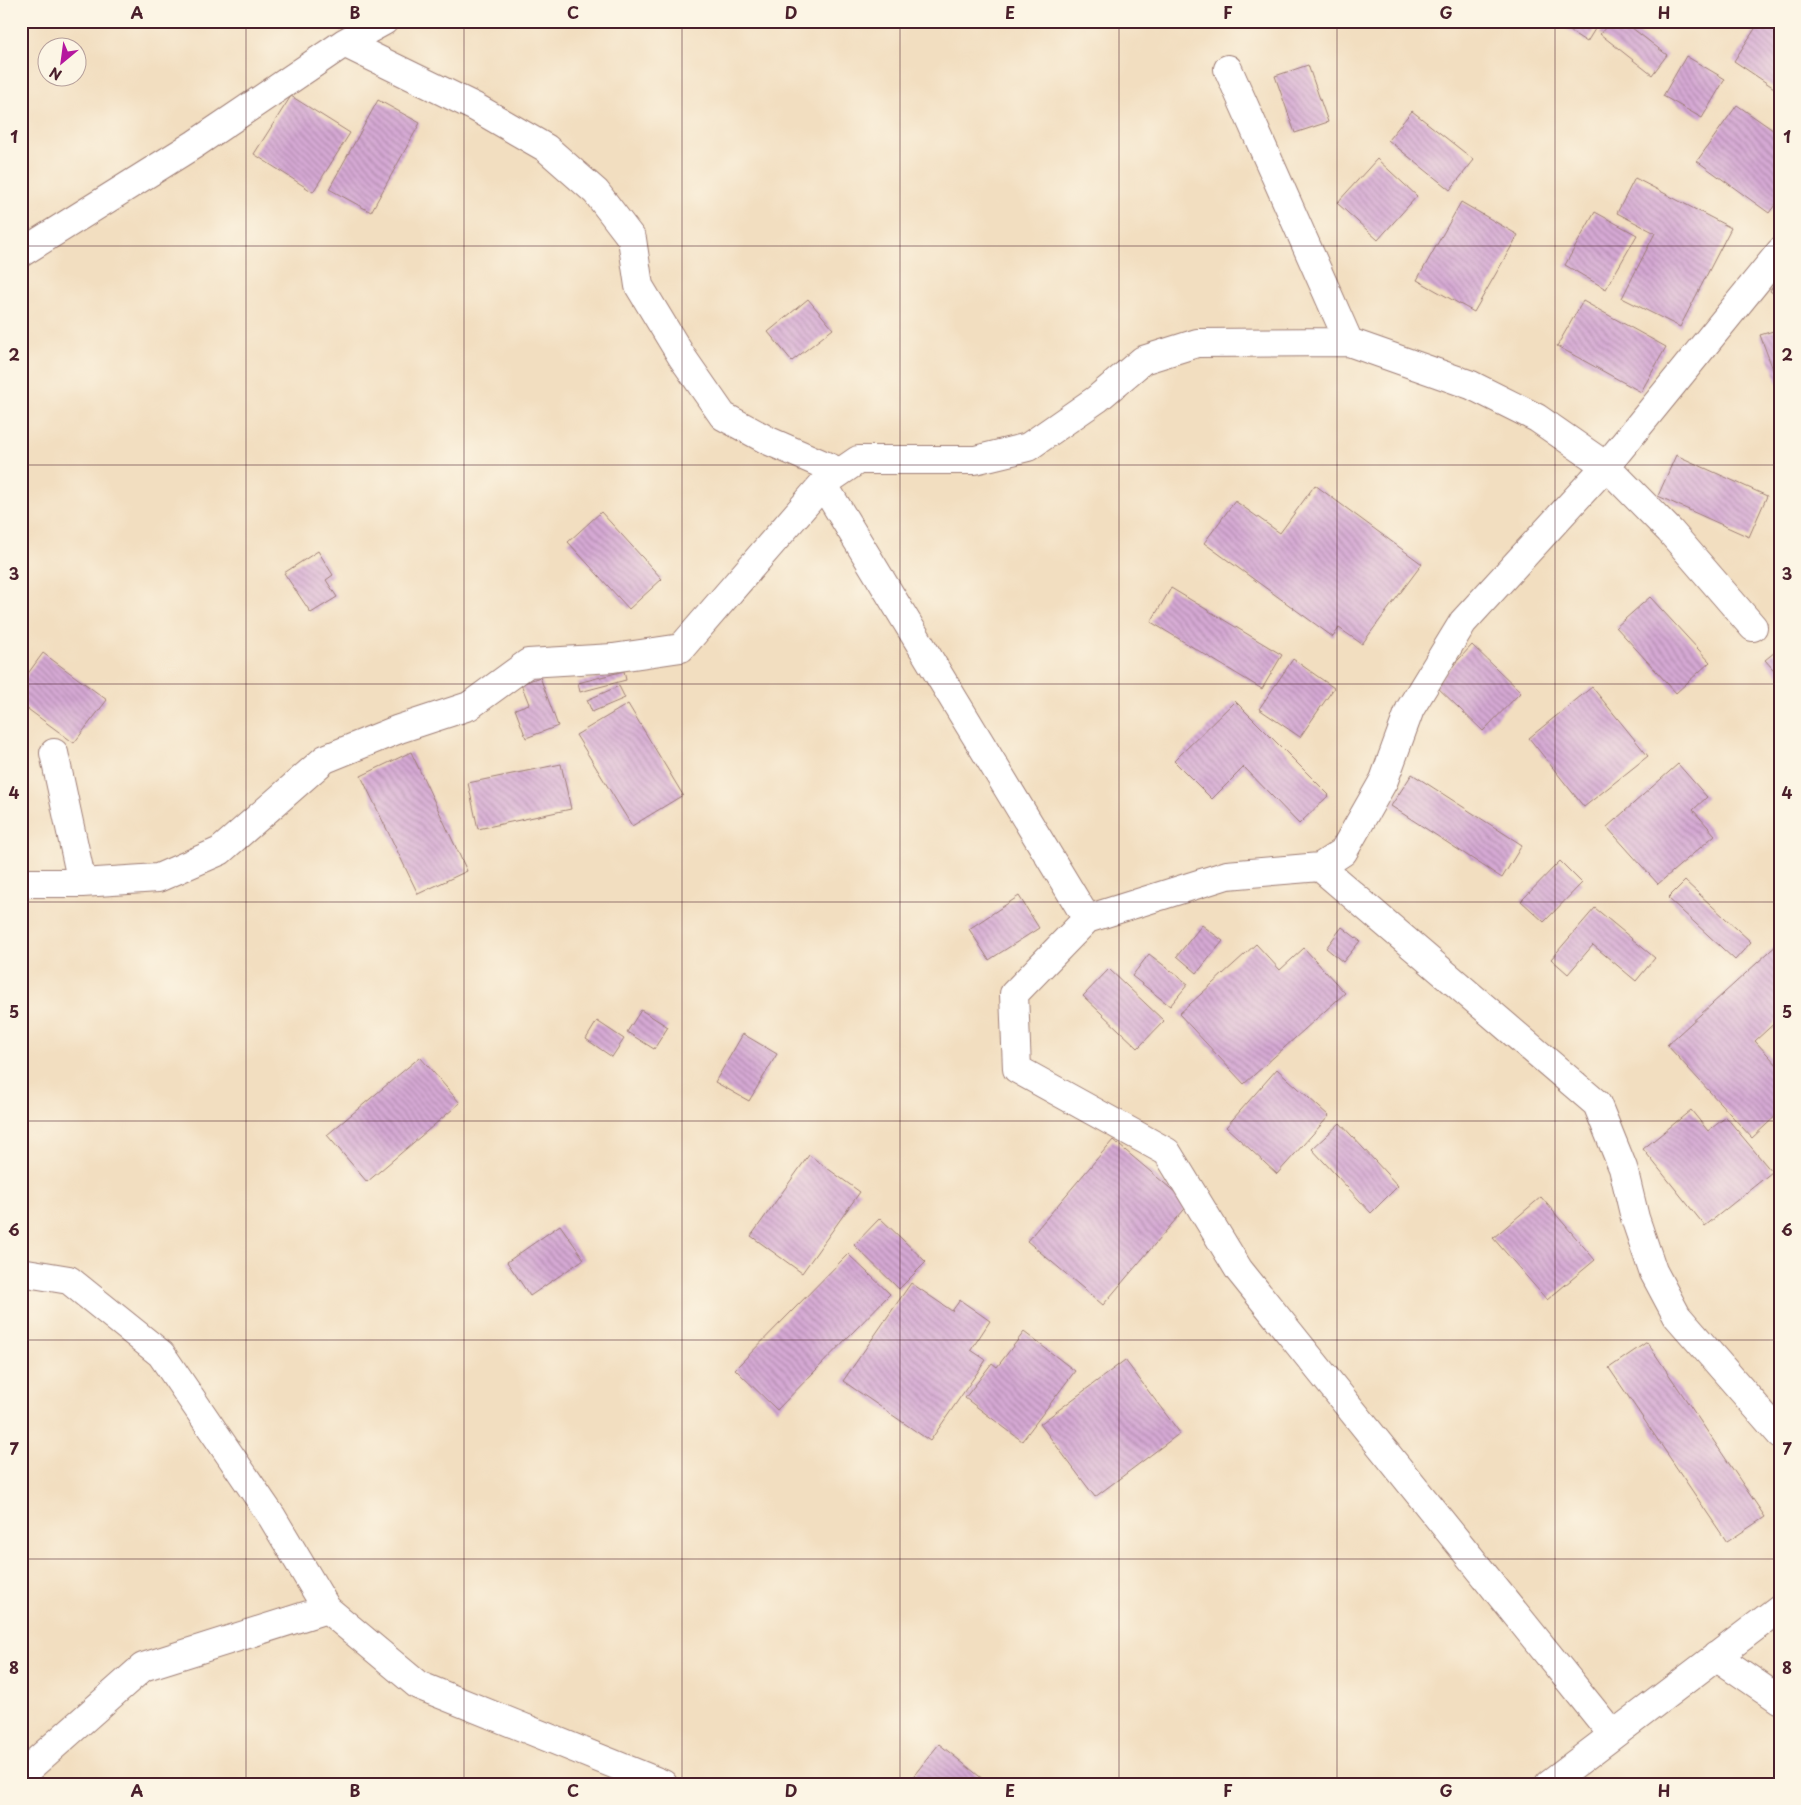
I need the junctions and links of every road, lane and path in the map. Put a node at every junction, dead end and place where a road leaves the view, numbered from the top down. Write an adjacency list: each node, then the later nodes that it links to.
1 (384, 21): 2 (street)
2 (344, 43): 5 (street); 8 (street)
3 (1228, 69): 6 (street)
4 (1780, 252): 7 (street)
5 (21, 253)
6 (1349, 342): 7 (street); 8 (street)
7 (1606, 466): 9 (street); 11 (street)
8 (832, 478): 12 (street); 14 (street)
9 (1753, 627)
10 (54, 753): 12 (street)
11 (1320, 866): 14 (street); 16 (street)
12 (82, 883): 13 (street)
13 (21, 884)
14 (1087, 919): 21 (street)
15 (21, 1272): 18 (street)
16 (1780, 1434)
17 (1780, 1608): 19 (street)
18 (327, 1609): 22 (street); 23 (street)
19 (1716, 1656): 20 (street); 21 (street)
20 (1780, 1700)
21 (1613, 1735): 24 (street)
22 (21, 1775)
23 (663, 1784)
24 (1549, 1784)

